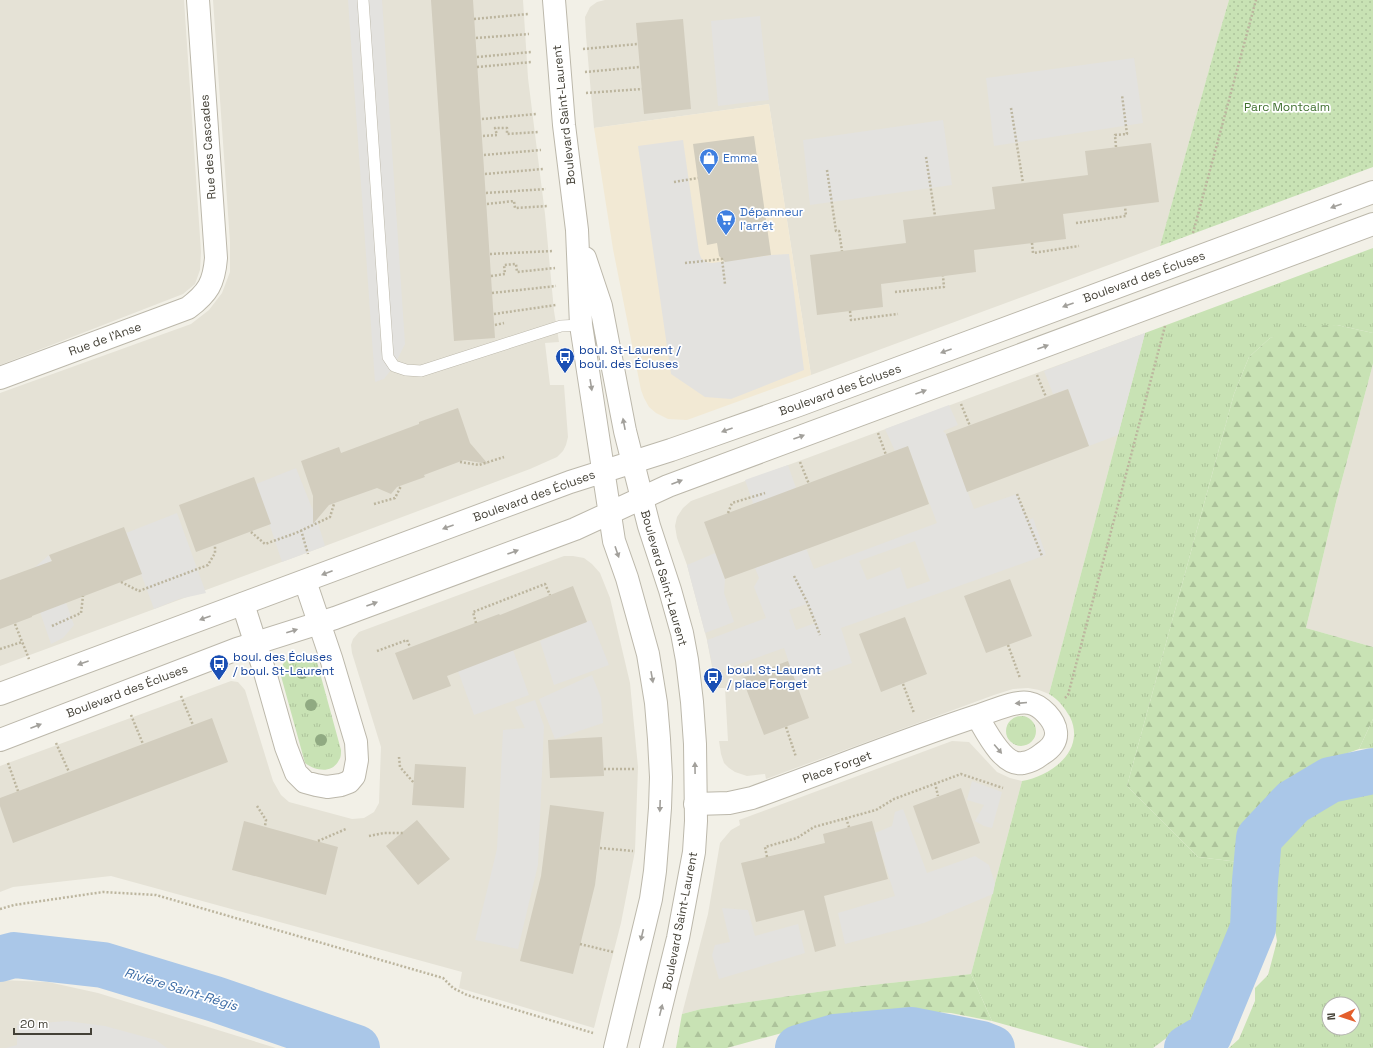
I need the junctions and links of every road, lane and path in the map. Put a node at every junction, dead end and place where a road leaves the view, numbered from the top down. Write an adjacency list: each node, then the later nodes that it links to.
1 (198, 0): 57 (street, Rue des Cascades)
2 (363, 0): 65 (lane)
3 (554, 0): 44 (street, Boulevard Saint-Laurent)
4 (1256, 0): 45 (path)
5 (528, 14): 6 (path)
6 (474, 19)
7 (529, 34): 8 (path)
8 (476, 38)
9 (638, 44): 10 (path)
10 (583, 49)
11 (531, 52): 12 (path)
12 (477, 57)
13 (532, 62): 14 (path)
14 (477, 67)
15 (640, 67): 16 (path)
16 (585, 72)
17 (642, 89): 18 (path)
18 (586, 93)
19 (1122, 95): 25 (path)
20 (1011, 108): 34 (path)
21 (536, 114): 22 (path)
22 (482, 119)
23 (538, 132): 24 (path)
24 (483, 136)
25 (1116, 147)
26 (541, 150): 27 (path)
27 (484, 155)
28 (926, 157): 41 (path)
29 (543, 169): 31 (path)
30 (828, 170): 49 (path)
31 (485, 174)
32 (698, 178): 33 (path)
33 (674, 182)
34 (1024, 183)
35 (546, 189): 37 (path)
36 (1373, 192): 76 (street, Boulevard des Écluses, one-way to 76)
37 (486, 193)
38 (487, 204): 39 (path)
39 (548, 206)
40 (1125, 207): 42 (path)
41 (935, 216)
42 (1076, 223)
43 (1373, 224): 82 (street, Boulevard des Écluses, one-way to 43)
44 (577, 230): 65 (street, Boulevard Saint-Laurent); 76 (street, Boulevard Saint-Laurent, one-way to 44)
45 (1192, 237)
46 (1032, 243): 47 (path)
47 (1079, 246)
48 (553, 251): 50 (path)
49 (842, 251)
50 (490, 254)
51 (685, 263): 55 (path)
52 (555, 268): 53 (path)
53 (491, 276)
54 (943, 276): 58 (path)
55 (725, 284)
56 (557, 286): 59 (path)
57 (206, 291): 67 (street, Rue de l'Anse)
58 (895, 292)
59 (492, 293)
60 (559, 305): 62 (path)
61 (850, 311): 63 (path)
62 (494, 314)
63 (898, 314)
64 (1164, 322): 113 (path)
65 (581, 325): 77 (street, Boulevard Saint-Laurent, one-way to 77)
66 (1035, 370): 68 (path)
67 (0, 378)
68 (1046, 397)
69 (959, 398): 70 (path)
70 (970, 426)
71 (876, 429): 72 (path)
72 (886, 454)
73 (504, 457): 75 (path)
74 (799, 458): 78 (path)
75 (460, 462)
76 (633, 462): 77 (street, Boulevard des Écluses); 82 (street, Boulevard Saint-Laurent)
77 (604, 471): 86 (street, Boulevard Saint-Laurent); 93 (street, Boulevard des Écluses, one-way to 93)
78 (809, 484)
79 (401, 486): 84 (path)
80 (765, 493): 85 (path)
81 (1017, 494): 91 (path)
82 (642, 499): 86 (street, Boulevard des Écluses); 133 (street, Boulevard Saint-Laurent, one-way to 82)
83 (334, 504): 87 (path)
84 (374, 504)
85 (728, 513)
86 (610, 514): 98 (street, Boulevard des Écluses, one-way to 86); 149 (street, Boulevard Saint-Laurent, one-way to 149)
87 (301, 530): 88 (path); 90 (path)
88 (251, 532)
89 (215, 545): 94 (path)
90 (308, 554)
91 (1042, 556)
92 (794, 576): 102 (path)
93 (305, 581): 97 (street, Boulevard des Écluses); 98 (street)
94 (121, 582)
95 (550, 595): 99 (path)
96 (83, 596): 101 (path)
97 (243, 604): 104 (street); 111 (street, Boulevard des Écluses, one-way to 111)
98 (319, 623): 104 (street, Boulevard des Écluses, one-way to 98); 104 (street)
99 (476, 623)
100 (15, 624): 103 (path)
101 (52, 626)
102 (820, 635)
103 (22, 642): 107 (path); 109 (path)
104 (255, 643): 122 (street, Boulevard des Écluses, one-way to 104)
105 (1008, 645): 114 (path)
106 (410, 647): 108 (path)
107 (0, 649)
108 (377, 651)
109 (29, 659)
110 (903, 684): 119 (path)
111 (0, 694)
112 (181, 694): 117 (path)
113 (1064, 699)
114 (1029, 702): 116 (street, Place Forget, one-way to 116); 116 (street, one-way to 114)
115 (131, 713): 121 (path)
116 (977, 716): 119 (street, Place Forget)
117 (193, 725)
118 (786, 727): 127 (path)
119 (922, 736): 127 (street, Place Forget)
120 (55, 741): 126 (path)
121 (143, 744)
122 (3, 750): 131 (path)
123 (399, 757): 128 (path)
124 (604, 769): 125 (path)
125 (641, 769)
126 (69, 772)
127 (804, 779): 133 (street, Place Forget)
128 (414, 783)
129 (935, 783): 130 (path); 132 (path); 135 (path)
130 (1004, 788)
131 (18, 791)
132 (938, 796)
133 (695, 804): 150 (street, Boulevard Saint-Laurent, one-way to 133)
134 (257, 806): 136 (path)
135 (846, 818): 137 (path); 144 (path)
136 (265, 826)
137 (849, 827)
138 (346, 829): 141 (path)
139 (403, 833): 140 (path)
140 (369, 836)
141 (318, 841)
142 (600, 848): 143 (path)
143 (638, 852)
144 (767, 857)
145 (0, 909): 148 (path)
146 (580, 944): 147 (path)
147 (617, 953)
148 (598, 1032)
149 (615, 1048)
150 (652, 1048)

